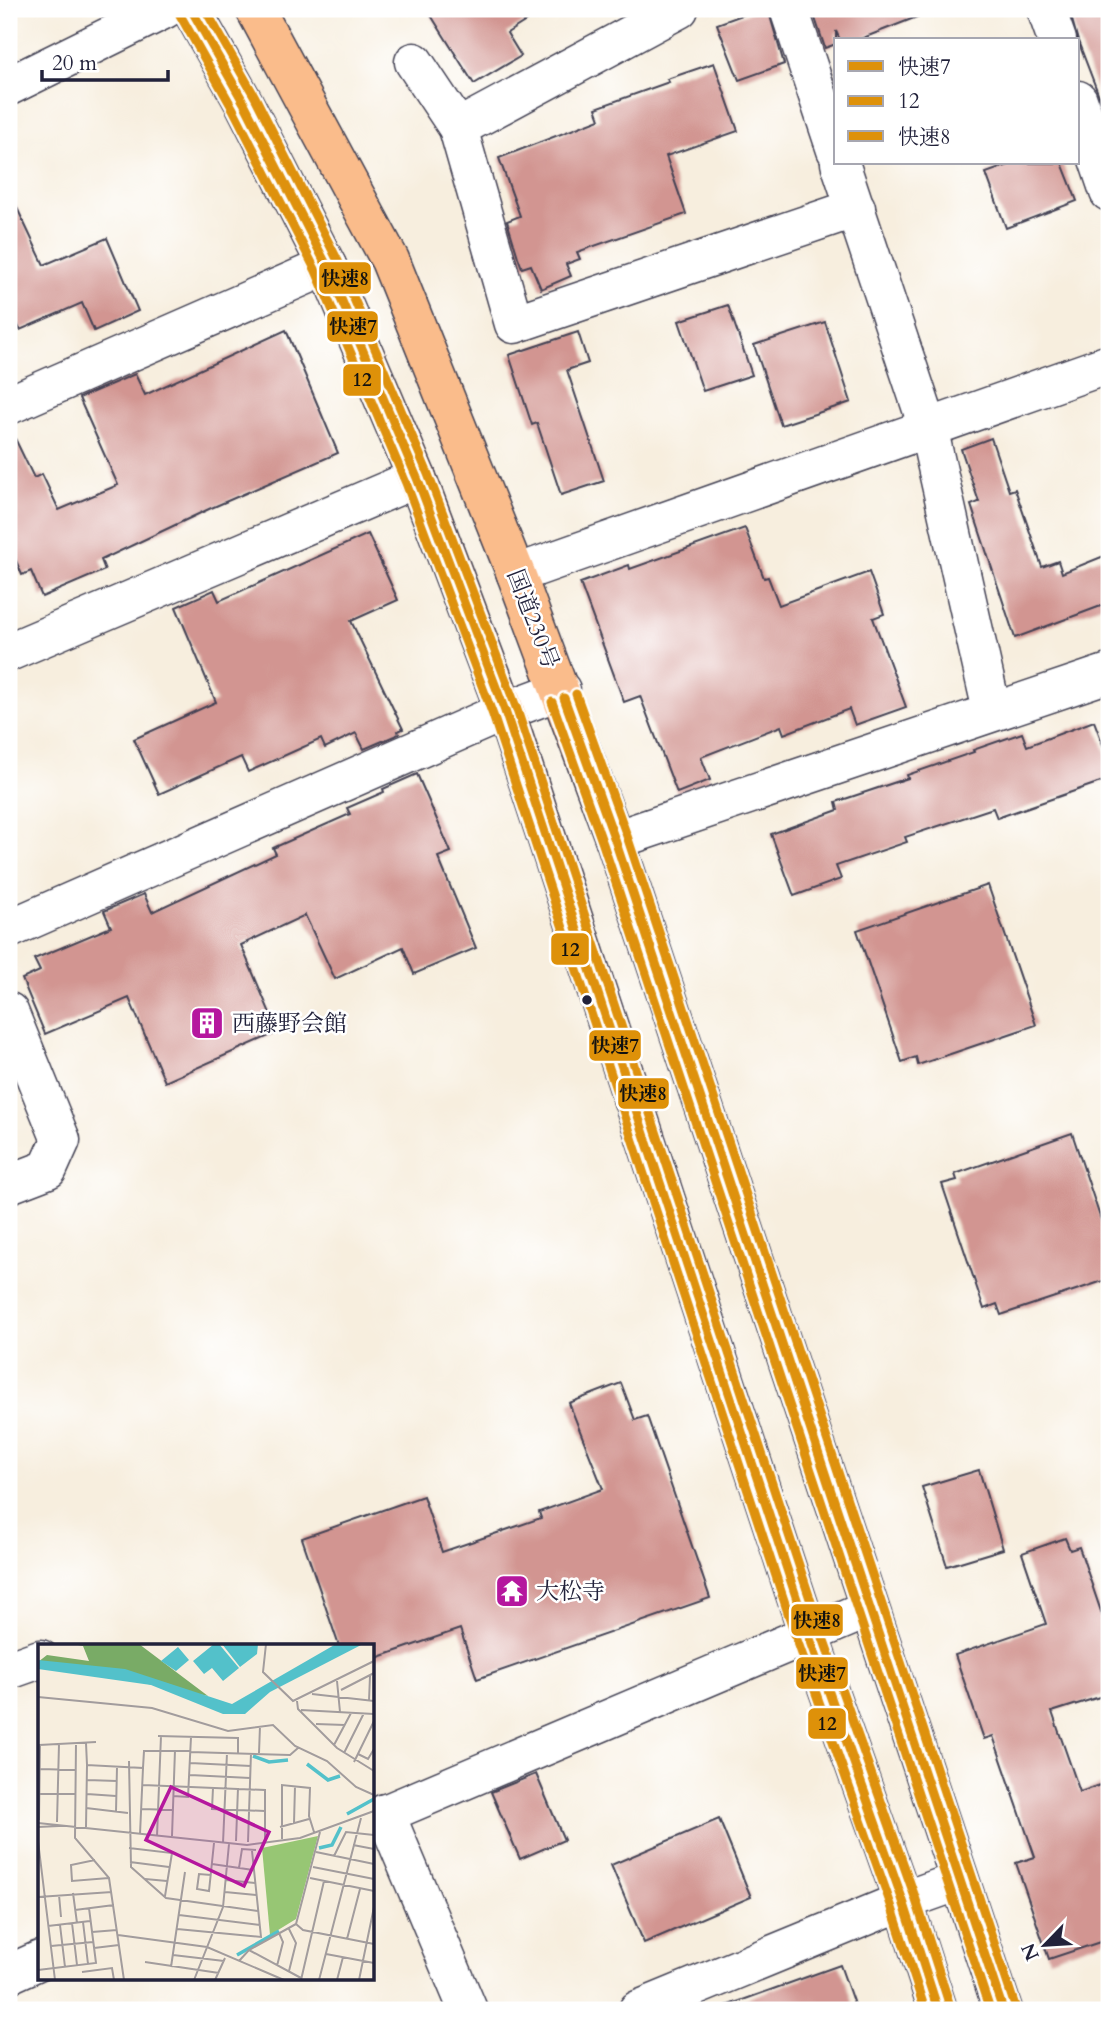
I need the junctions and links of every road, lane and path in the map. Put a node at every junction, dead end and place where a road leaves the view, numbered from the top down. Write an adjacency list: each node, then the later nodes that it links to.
1 (165, 9): 9 (street)
2 (191, 9): 16 (highway)
3 (255, 9): 21 (highway, 国道230号)
4 (679, 9): 11 (street)
5 (789, 9): 12 (street)
6 (1046, 9): 7 (street)
7 (1056, 38)
8 (414, 62): 11 (street)
9 (9, 86)
10 (1080, 106): 14 (street)
11 (458, 128): 15 (street)
12 (834, 144)
13 (840, 164): 15 (street)
14 (1109, 192)
15 (856, 208): 19 (street)
16 (327, 266): 18 (street); 20 (highway)
17 (1109, 364): 19 (street)
18 (9, 405)
19 (928, 427): 21 (street); 26 (street)
20 (417, 478): 22 (street); 25 (highway)
21 (516, 574): 24 (highway, 国道230号)
22 (9, 652)
23 (1109, 673): 26 (street)
24 (561, 690): 25 (street); 27 (highway, 国道230号)
25 (505, 711): 28 (street); 32 (highway)
26 (992, 711): 27 (street)
27 (615, 840): 31 (highway, 国道230号)
28 (9, 929)
29 (9, 1012): 30 (street)
30 (9, 1184)
31 (868, 1609): 32 (street); 36 (highway, 国道230号)
32 (808, 1633): 35 (street); 37 (highway)
33 (38, 1660): 34 (street)
34 (9, 1670)
35 (379, 1816): 40 (street)
36 (959, 1881): 37 (street); 43 (highway, 国道230号)
37 (903, 1901): 41 (street); 42 (highway)
38 (38, 1961): 39 (street)
39 (9, 1974)
40 (468, 2010)
41 (638, 2010)
42 (939, 2010)
43 (1003, 2010)

